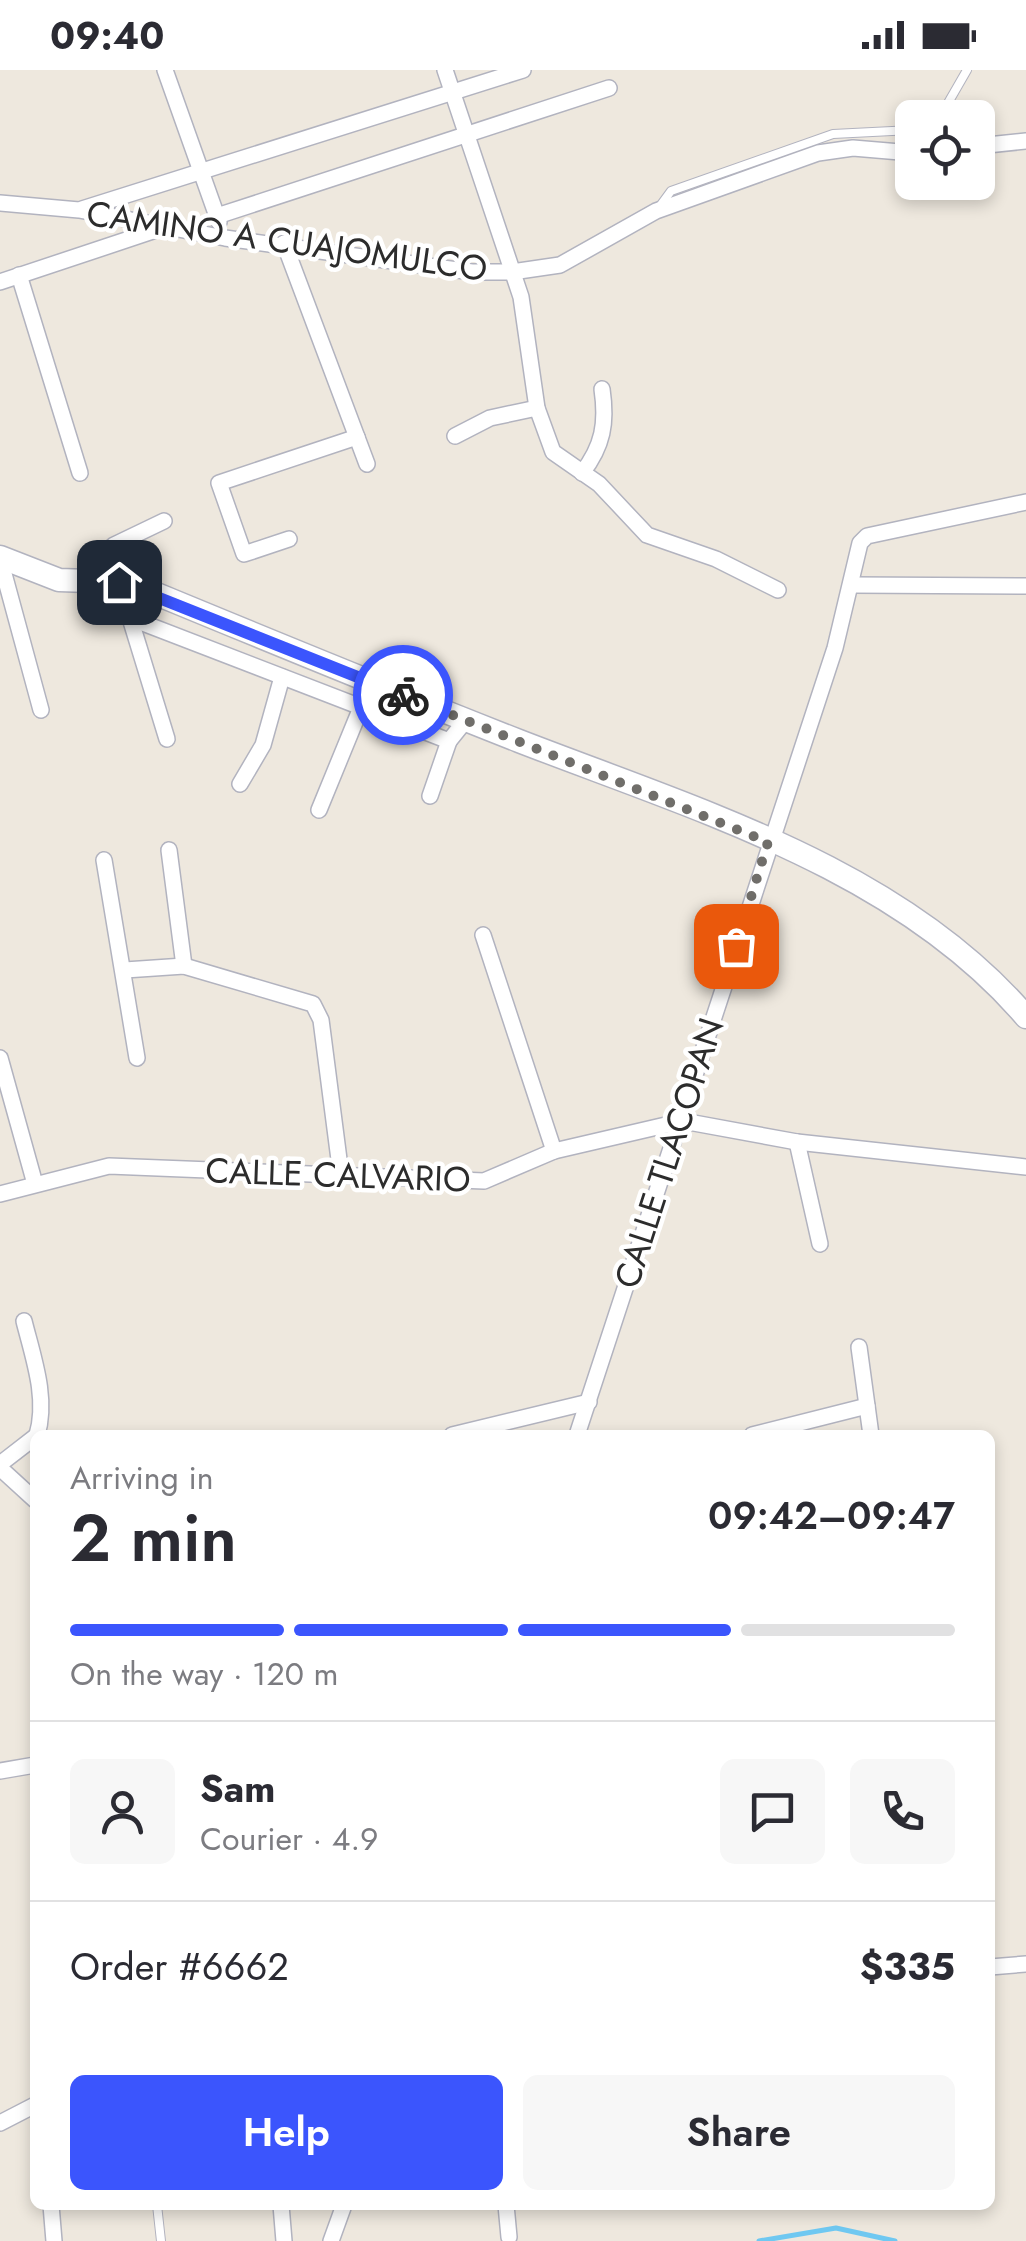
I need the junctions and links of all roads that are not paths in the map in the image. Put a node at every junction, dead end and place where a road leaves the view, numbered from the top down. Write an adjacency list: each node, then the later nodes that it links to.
1 (165, 70): 13 (street)
2 (446, 70): 6 (street)
3 (524, 70): 6 (street)
4 (967, 70): 7 (lane)
5 (608, 88): 9 (street)
6 (452, 93): 9 (street); 13 (street)
7 (950, 100)
8 (895, 131): 16 (lane)
9 (465, 132): 17 (street); 21 (street)
10 (1026, 141): 11 (street)
11 (995, 144)
12 (895, 152): 16 (street, CAMINO A CUAJOMULCO)
13 (199, 171): 15 (street); 17 (street)
14 (0, 202): 15 (street, CAMINO A CUAJOMULCO)
15 (79, 210): 18 (street, CAMINO A CUAJOMULCO)
16 (656, 211): 21 (street, CAMINO A CUAJOMULCO)
17 (217, 216): 19 (street)
18 (164, 227): 19 (street, CAMINO A CUAJOMULCO); 22 (street)
19 (226, 238): 20 (street, CAMINO A CUAJOMULCO)
20 (284, 244): 21 (street, CAMINO A CUAJOMULCO); 27 (street)
21 (512, 272): 25 (street)
22 (19, 276): 23 (street); 30 (street)
23 (0, 282)
24 (602, 389): 29 (street)
25 (537, 408): 26 (street); 29 (street)
26 (454, 436)
27 (357, 437): 28 (street); 33 (street)
28 (367, 464)
29 (582, 473): 38 (street)
30 (80, 474)
31 (1026, 502): 36 (street, CALLE TLACOPAN)
32 (164, 521): 35 (street)
33 (289, 539)
34 (0, 558): 35 (street); 41 (street)
35 (95, 580): 39 (street); 43 (street)
36 (852, 585): 37 (street); 49 (street, CALLE TLACOPAN)
37 (1026, 586)
38 (778, 590)
39 (130, 618): 40 (street); 44 (street)
40 (282, 676): 42 (street); 46 (street)
41 (41, 710)
42 (360, 710): 45 (street); 48 (street)
43 (466, 720): 45 (street); 49 (street)
44 (167, 739)
45 (448, 741): 47 (street)
46 (240, 784)
47 (430, 796)
48 (319, 810)
49 (768, 842): 55 (street); 58 (street, CALLE TLACOPAN)
50 (169, 850): 53 (street)
51 (104, 860): 54 (street)
52 (483, 935): 60 (street)
53 (184, 966): 54 (street); 62 (street)
54 (125, 970): 57 (street)
55 (1026, 1016)
56 (0, 1058): 63 (street)
57 (137, 1058)
58 (683, 1121): 59 (street, CALLE CALVARIO); 60 (street, CALLE CALVARIO); 68 (street, CALLE TLACOPAN)
59 (797, 1142): 61 (street, CALLE CALVARIO); 65 (street)
60 (554, 1152): 62 (street, CALLE CALVARIO)
61 (1026, 1167)
62 (341, 1174): 63 (street, CALLE CALVARIO)
63 (35, 1184): 64 (street, CALLE CALVARIO)
64 (0, 1194)
65 (820, 1244)
66 (24, 1321): 70 (street)
67 (859, 1346): 69 (street)
68 (589, 1402): 71 (street); 72 (street, CALLE TLACOPAN)
69 (867, 1406): 73 (street); 74 (street)
70 (38, 1430)
71 (473, 1430)
72 (579, 1430)
73 (772, 1430)
74 (870, 1430)
75 (30, 1441): 76 (street)
76 (0, 1466): 77 (street)
77 (30, 1495)
78 (30, 1766): 79 (street)
79 (0, 1771)
80 (1026, 1964): 81 (street)
81 (995, 1966)
82 (30, 2108): 83 (street)
83 (0, 2123)
84 (51, 2210): 90 (street)
85 (158, 2210): 91 (lane)
86 (281, 2210): 92 (street)
87 (342, 2210): 93 (street)
88 (506, 2210): 89 (street)
89 (509, 2237)
90 (54, 2241)
91 (161, 2241)
92 (284, 2241)
93 (331, 2241)

